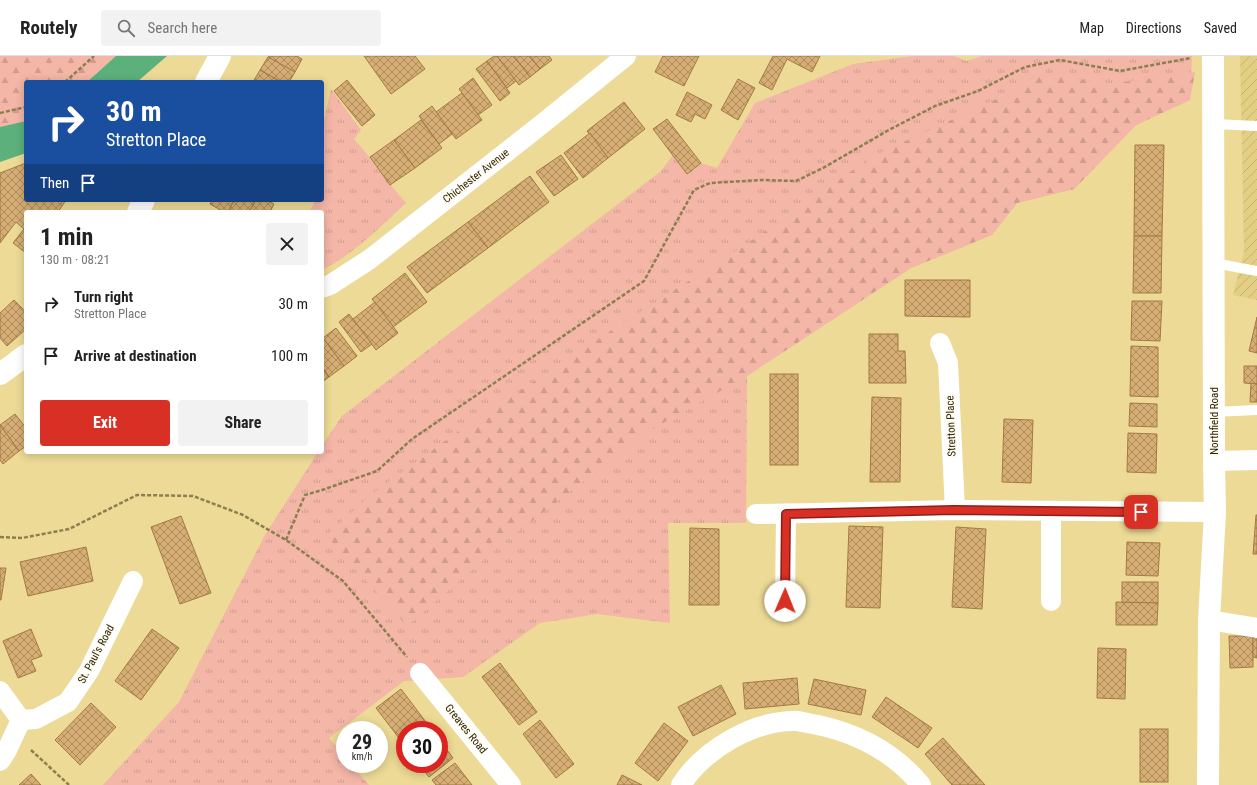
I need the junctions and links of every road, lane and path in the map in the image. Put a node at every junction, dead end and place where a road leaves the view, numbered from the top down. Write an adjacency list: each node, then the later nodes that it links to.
1 (94, 56): 7 (path)
2 (220, 56): 8 (street)
3 (626, 56): 15 (street, Chichester Avenue)
4 (1069, 56): 6 (path)
5 (1205, 57): 6 (path); 11 (street, Northfield Road)
6 (1070, 62): 29 (path)
7 (68, 80)
8 (207, 80)
9 (24, 107): 10 (path)
10 (0, 113)
11 (1214, 124): 12 (lane); 13 (street, Northfield Road)
12 (1257, 126)
13 (1214, 263): 14 (lane); 20 (street, Northfield Road)
14 (1257, 271)
15 (324, 287)
16 (940, 343): 23 (street, Stretton Place)
17 (24, 356): 18 (street)
18 (0, 374)
19 (1257, 410): 20 (lane)
20 (1214, 412): 22 (street, Northfield Road)
21 (1257, 460): 22 (street)
22 (1214, 461): 25 (street, Northfield Road)
23 (954, 510): 24 (street); 27 (street)
24 (1051, 511): 25 (street); 32 (street)
25 (1215, 512): 33 (street, Northfield Road)
26 (756, 514): 27 (street)
27 (786, 514): 31 (street)
28 (0, 537): 29 (path)
29 (286, 540): 35 (path)
30 (133, 581): 37 (street, St. Paul's Road)
31 (785, 601)
32 (1051, 601)
33 (1209, 620): 34 (street); 43 (street, Northfield Road)
34 (1257, 628)
35 (420, 673): 40 (street, Greaves Road)
36 (0, 691): 37 (street)
37 (18, 727): 38 (street); 39 (path)
38 (0, 761)
39 (69, 785)
40 (511, 785)
41 (681, 785): 42 (street)
42 (921, 785)
43 (1208, 785)

